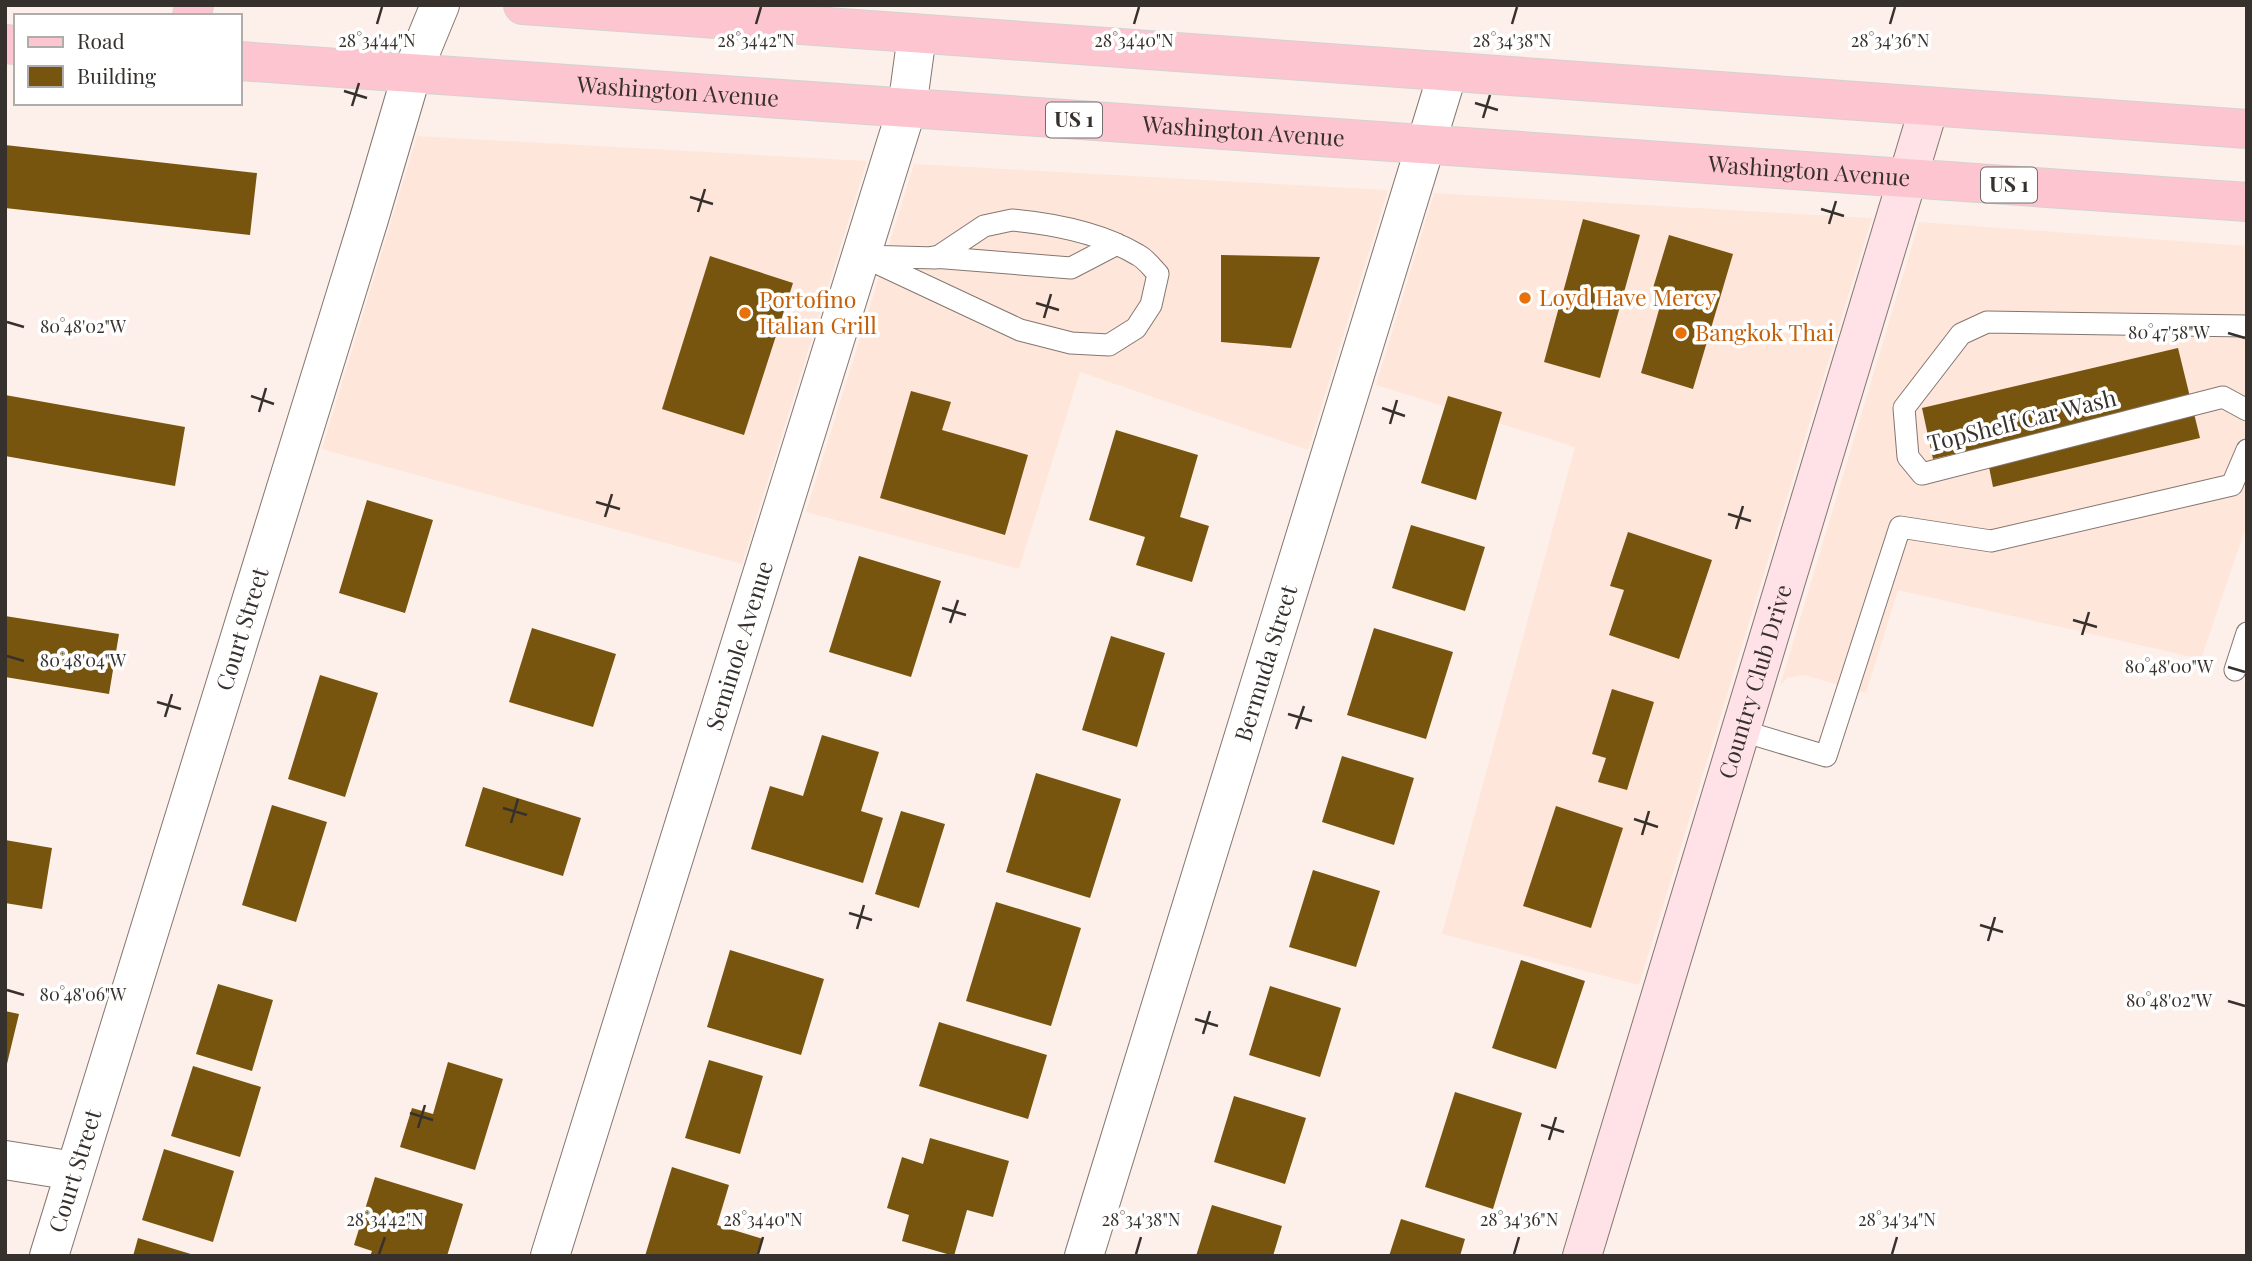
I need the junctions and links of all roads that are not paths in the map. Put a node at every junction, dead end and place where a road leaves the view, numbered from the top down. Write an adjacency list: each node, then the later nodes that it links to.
1 (440, 5): 6 (street, Court Street)
2 (523, 5): 3 (main road)
3 (917, 35): 5 (main road); 8 (street, Seminole Avenue)
4 (242, 61): 6 (main road, Washington Avenue / US 1)
5 (1448, 72): 7 (main road); 10 (street, Bermuda Street)
6 (412, 73): 8 (main road, Washington Avenue / US 1); 23 (street, Court Street)
7 (1929, 107): 9 (main road); 11 (street, Country Club Drive)
8 (907, 108): 10 (main road, Washington Avenue / US 1); 14 (street, Seminole Avenue)
9 (2247, 129)
10 (1426, 144): 11 (main road, Washington Avenue / US 1); 26 (street, Bermuda Street)
11 (1908, 178): 12 (main road, Washington Avenue / US 1); 21 (street, Country Club Drive)
12 (2247, 202)
13 (1116, 244): 14 (lane); 15 (lane); 15 (lane)
14 (862, 256): 15 (lane); 25 (street, Seminole Avenue)
15 (933, 257)
16 (2247, 326): 17 (lane, TopShelf Car Wash)
17 (2247, 410)
18 (2247, 450): 21 (lane)
19 (2247, 633): 20 (lane)
20 (2235, 670)
21 (1739, 730): 27 (street, Country Club Drive)
22 (5, 1160): 23 (street)
23 (74, 1171): 24 (street, Court Street)
24 (49, 1256)
25 (550, 1256)
26 (1084, 1256)
27 (1582, 1256)

